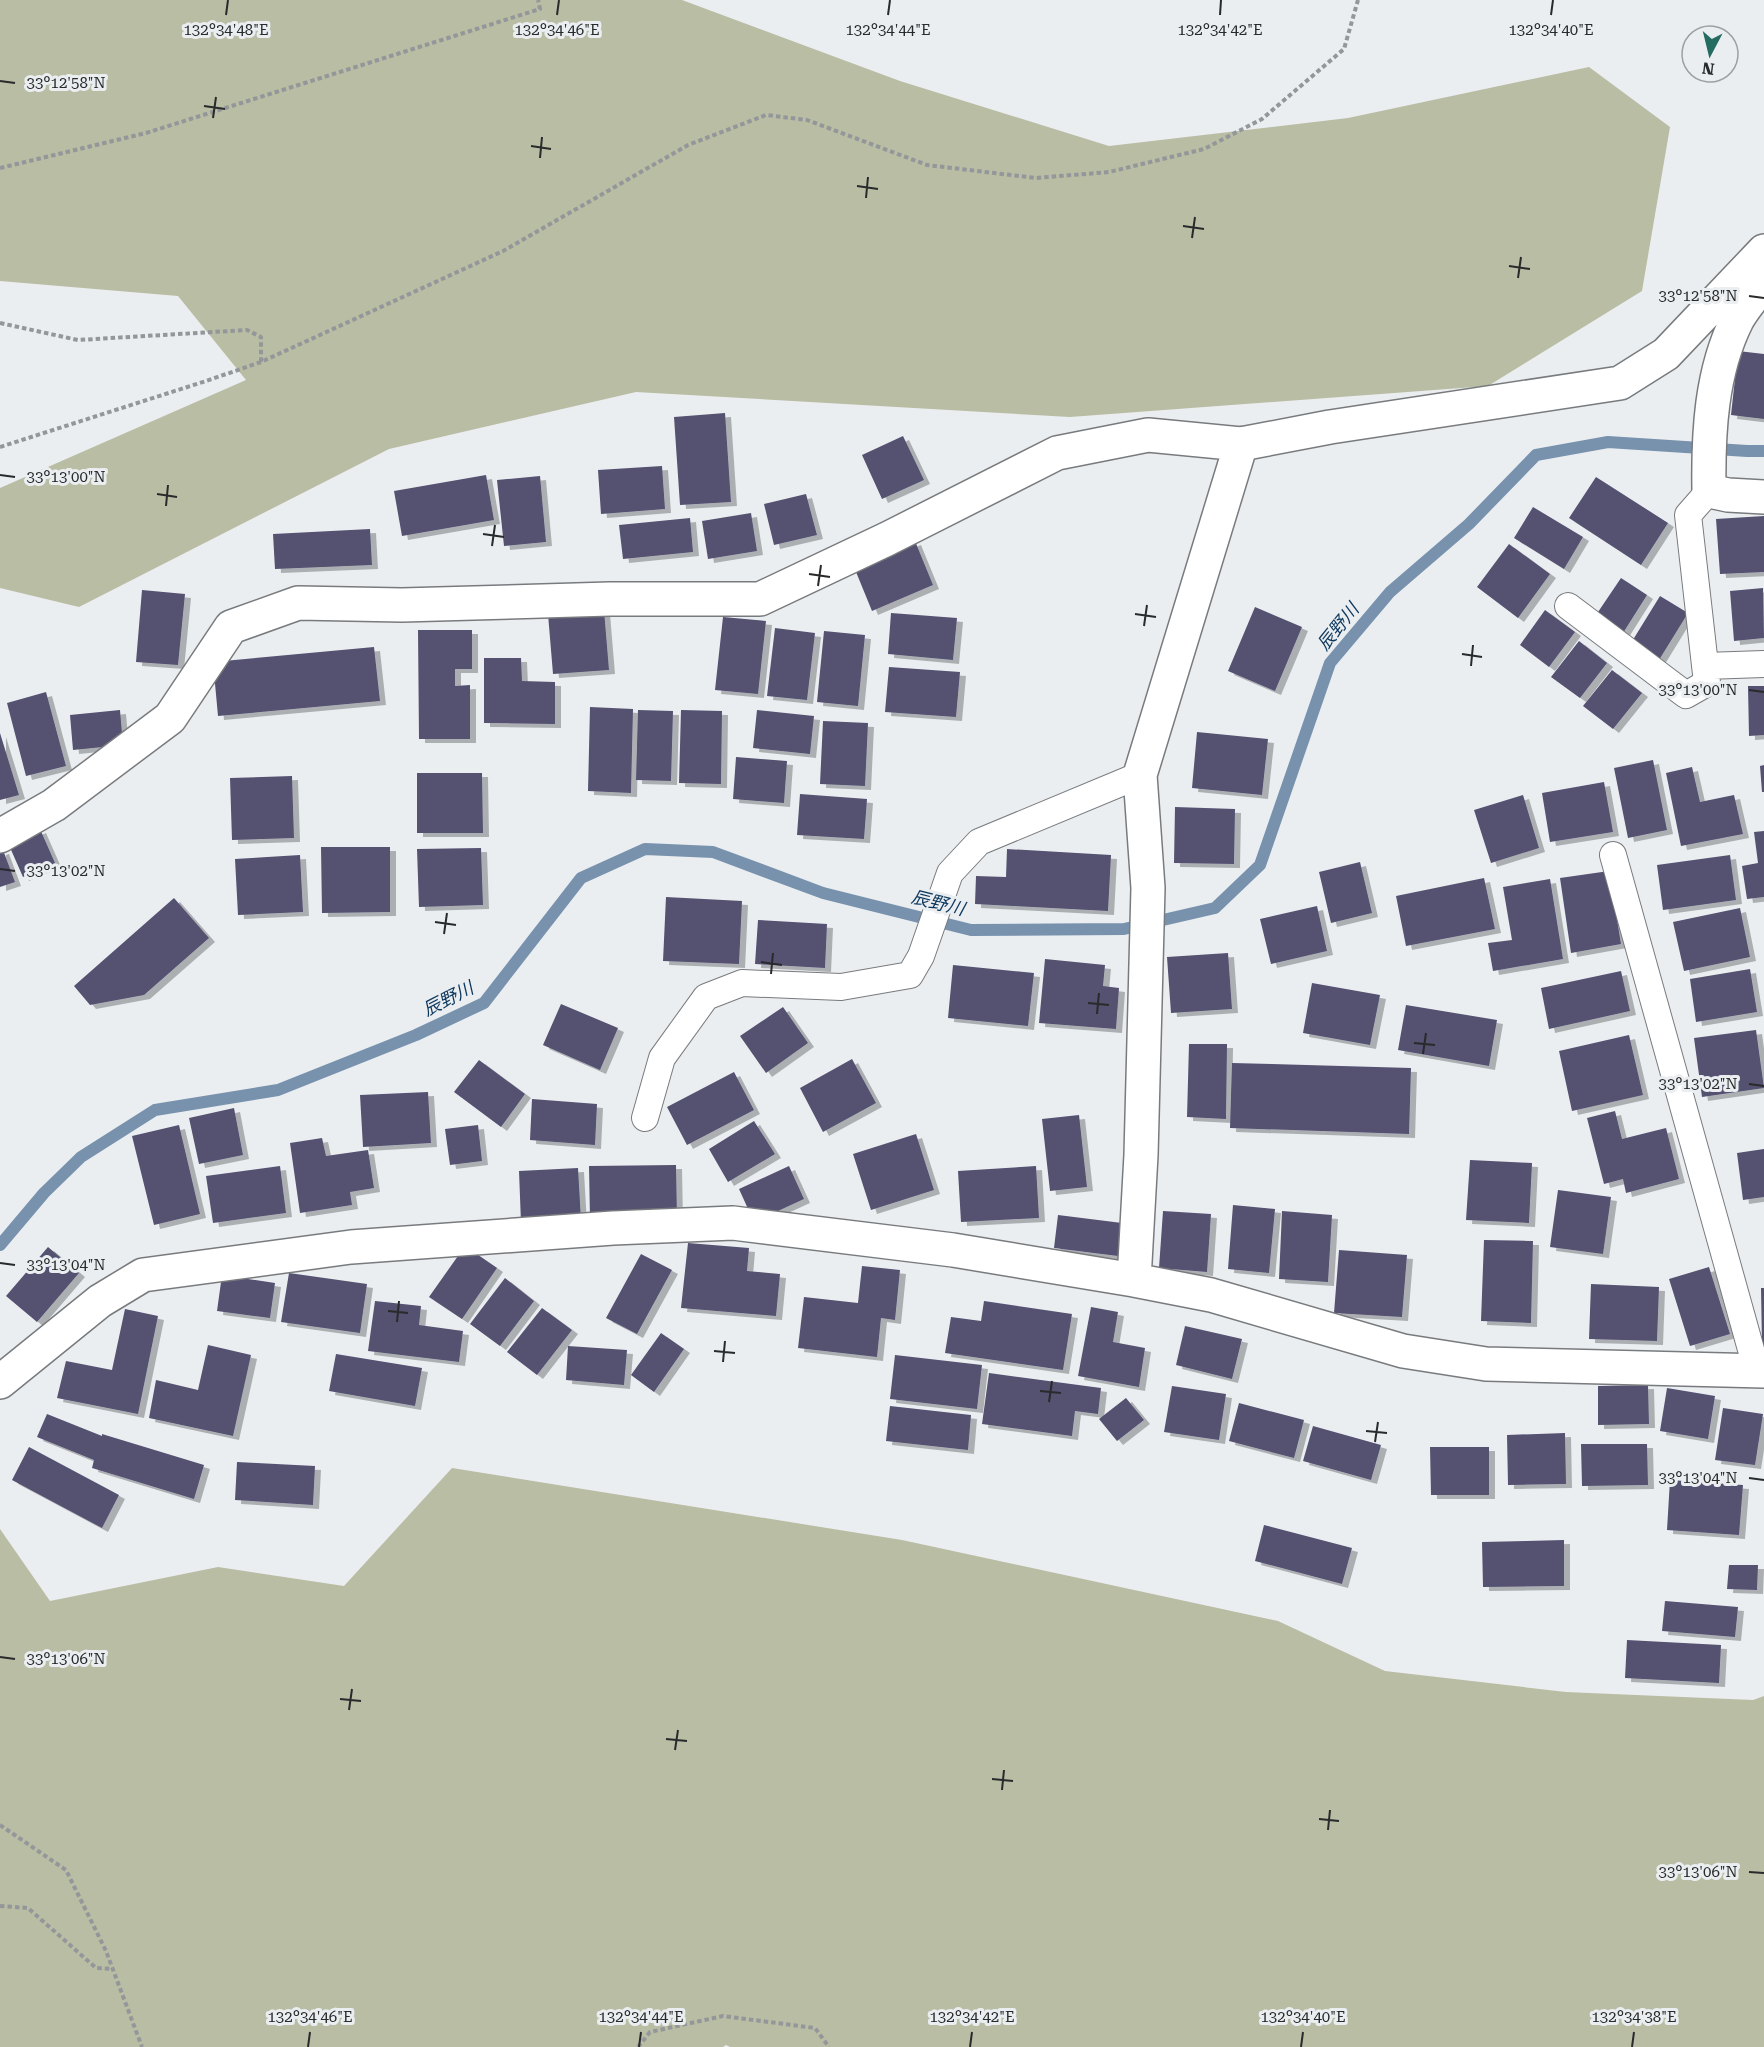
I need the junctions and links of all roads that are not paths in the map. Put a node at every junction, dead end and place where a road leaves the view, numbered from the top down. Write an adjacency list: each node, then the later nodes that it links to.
1 (1764, 251): 3 (street)
2 (1764, 283): 4 (street)
3 (1241, 444): 9 (street); 10 (street)
4 (1709, 491): 5 (street); 8 (lane)
5 (1764, 496)
6 (1568, 606): 8 (lane)
7 (1764, 664): 8 (lane)
8 (1705, 666)
9 (1140, 776): 12 (lane); 13 (street)
10 (0, 836)
11 (1613, 855): 14 (lane)
12 (645, 1118)
13 (1134, 1280): 14 (street); 15 (street)
14 (1760, 1371)
15 (0, 1382)

